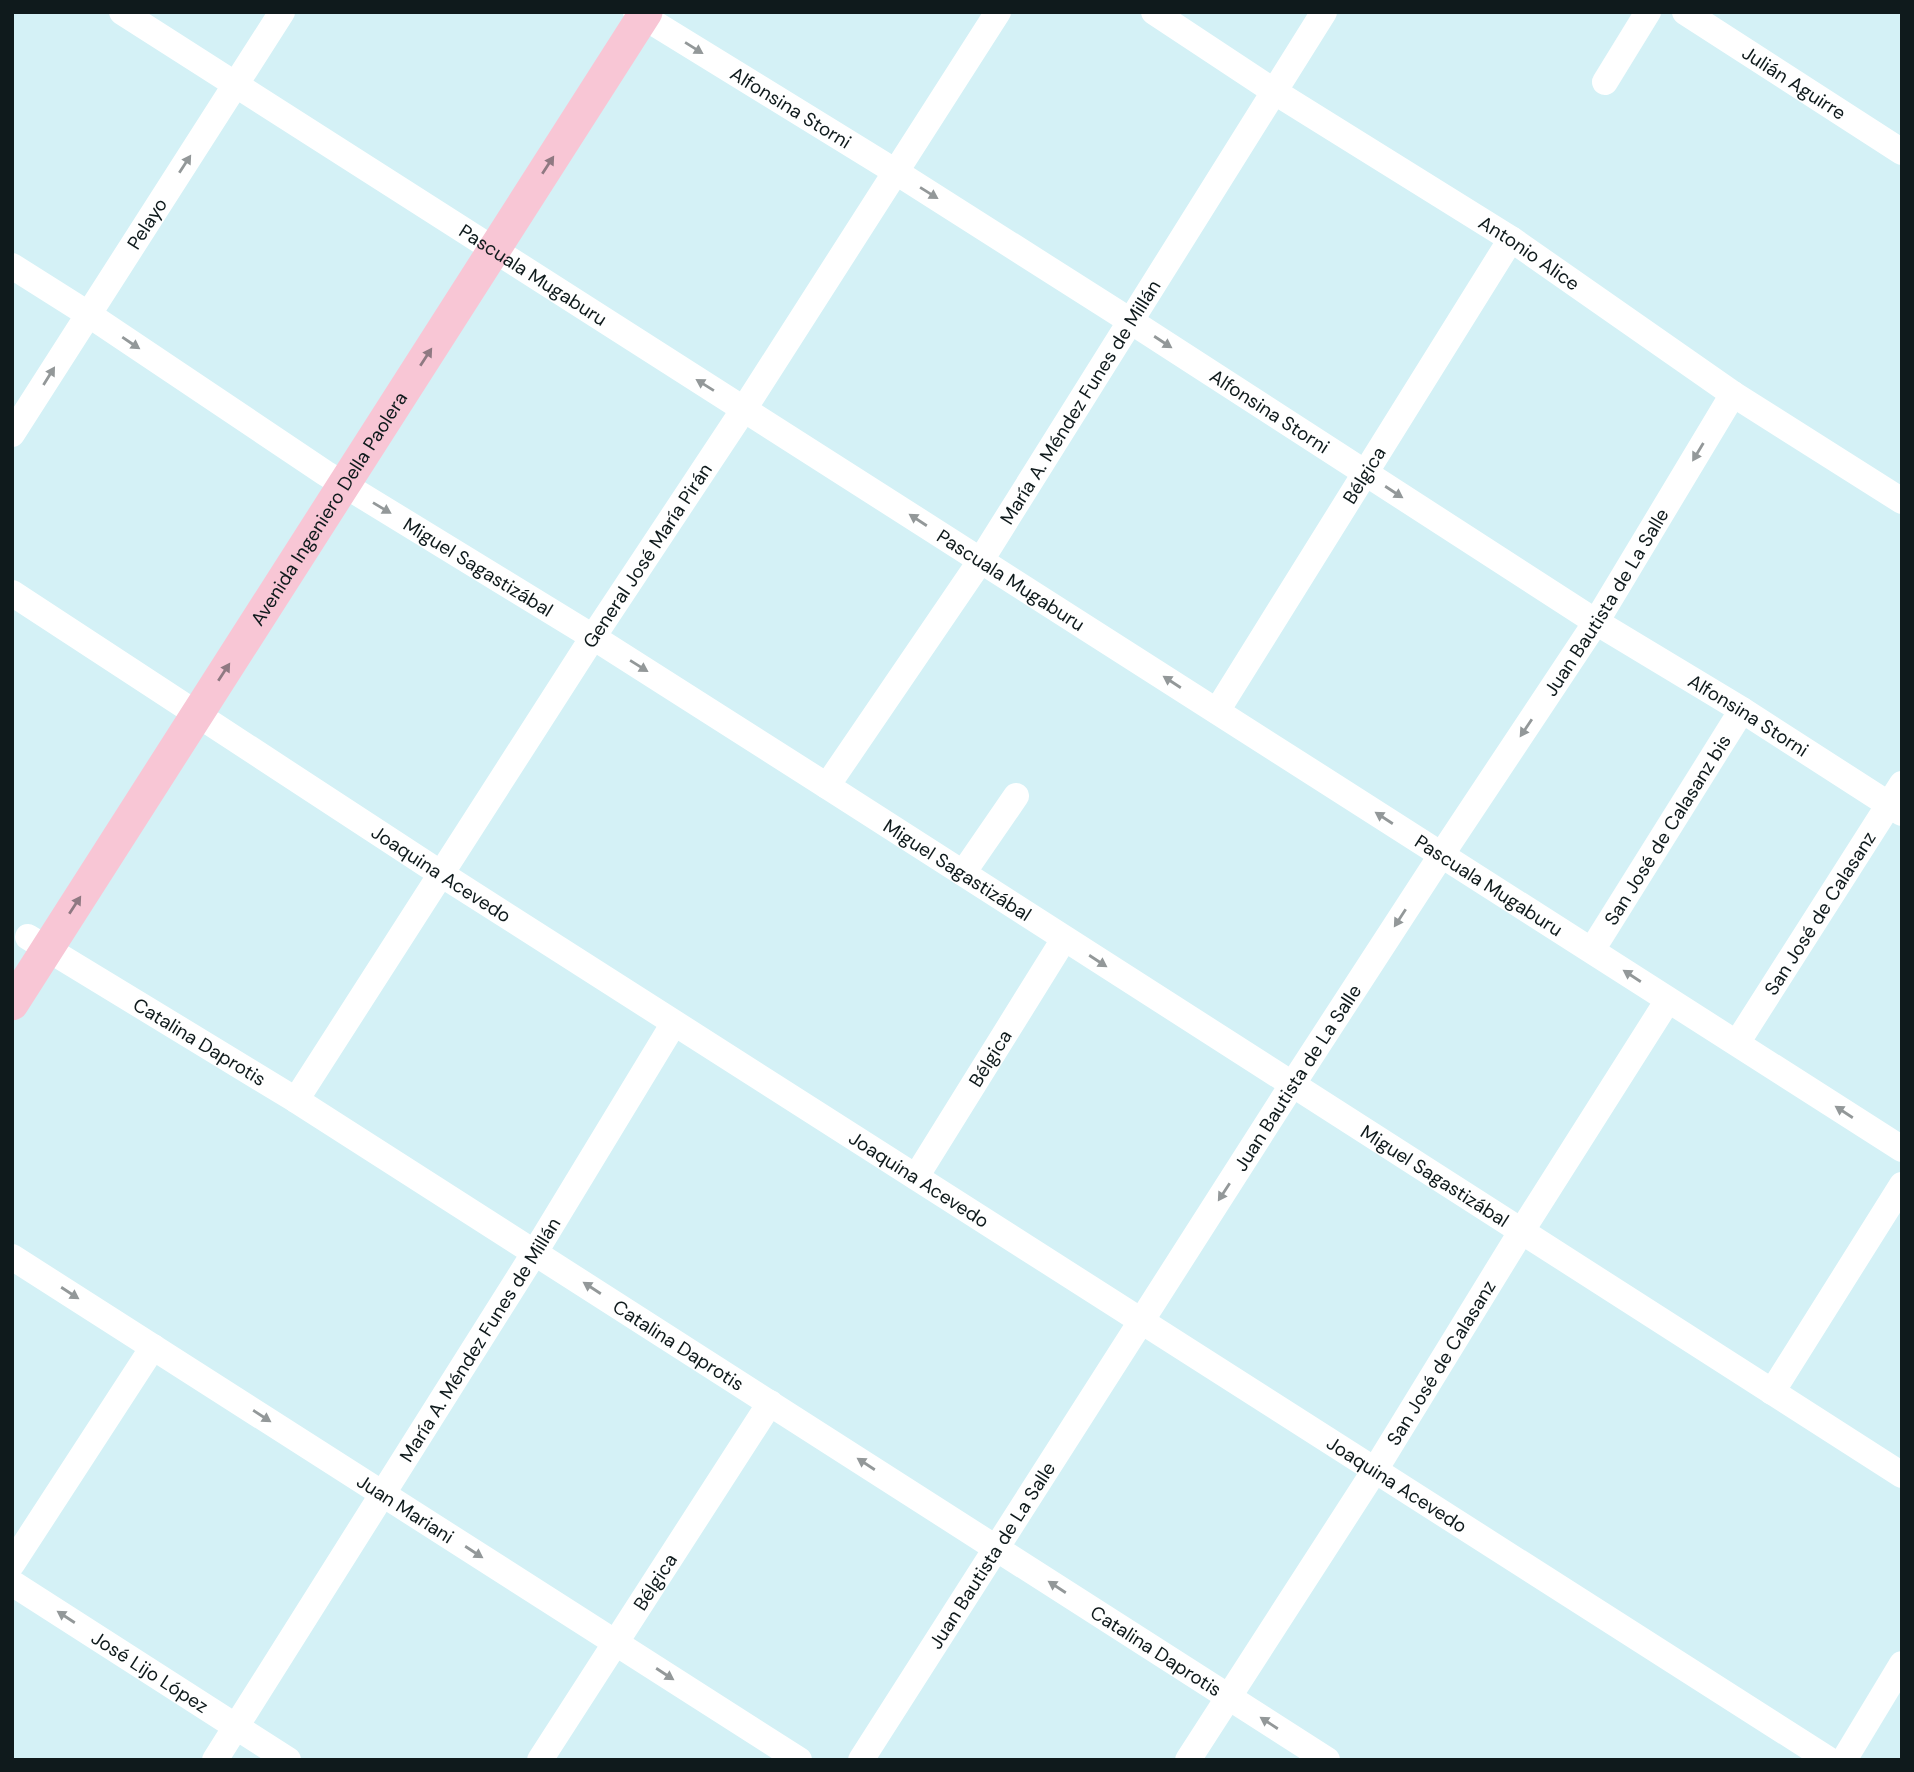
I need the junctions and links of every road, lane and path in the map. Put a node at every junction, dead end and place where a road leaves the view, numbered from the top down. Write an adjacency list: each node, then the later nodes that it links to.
1 (122, 12): 10 (street, Pascuala Mugaburu)
2 (282, 12): 10 (street, Pelayo)
3 (998, 12): 13 (street, General José María Pirán)
4 (1154, 12): 11 (street, Antonio Alice)
5 (1324, 12): 11 (street, María A. Méndez Funes de Millán)
6 (1648, 12): 9 (street)
7 (1685, 12): 12 (street, Julián Aguirre)
8 (636, 13): 13 (street, Alfonsina Storni, one-way to 13); 15 (main road, Avenida Ingeniero Della Paolera)
9 (1605, 82)
10 (236, 86): 15 (street, Pascuala Mugaburu); 17 (street, Pelayo, one-way to 10)
11 (1275, 92): 14 (street, Antonio Alice); 18 (street, María A. Méndez Funes de Millán)
12 (1902, 152)
13 (896, 172): 18 (street, Alfonsina Storni, one-way to 18); 20 (street, General José María Pirán)
14 (1511, 239): 19 (street, Antonio Alice); 22 (street, Bélgica)
15 (484, 244): 20 (street, Pascuala Mugaburu, one-way to 15); 23 (main road, Avenida Ingeniero Della Paolera)
16 (12, 266): 17 (street, Miguel Sagastizábal)
17 (88, 314): 21 (street, Pelayo, one-way to 17); 23 (street, Miguel Sagastizábal, one-way to 23)
18 (1132, 322): 22 (street, Alfonsina Storni, one-way to 22); 25 (street, María A. Méndez Funes de Millán)
19 (1733, 394): 24 (street, Antonio Alice); 27 (street, Juan Bautista de La Salle, one-way to 27)
20 (744, 409): 25 (street, Pascuala Mugaburu, one-way to 20); 28 (street, General José María Pirán)
21 (12, 434)
22 (1364, 472): 27 (street, Alfonsina Storni, one-way to 27); 31 (street, Bélgica)
23 (334, 479): 28 (street, Miguel Sagastizábal, one-way to 28); 29 (main road, Avenida Ingeniero Della Paolera)
24 (1902, 501)
25 (981, 560): 31 (street, Pascuala Mugaburu, one-way to 25); 32 (street, María A. Méndez Funes de Millán)
26 (12, 593): 29 (street, Joaquina Acevedo)
27 (1596, 622): 30 (street, Alfonsina Storni); 35 (street, Juan Bautista de La Salle, one-way to 35)
28 (593, 637): 32 (street, Miguel Sagastizábal, one-way to 32); 37 (street, General José María Pirán)
29 (188, 708): 37 (street, Joaquina Acevedo); 39 (main road, Avenida Ingeniero Della Paolera)
30 (1742, 710): 34 (street, Alfonsina Storni); 40 (street, San José de Calasanz bis)
31 (1216, 711): 35 (street, Pascuala Mugaburu, one-way to 31)
32 (827, 786): 36 (street, Miguel Sagastizábal)
33 (1016, 796): 36 (street)
34 (1897, 800): 44 (street, San José de Calasanz)
35 (1441, 854): 40 (street, Pascuala Mugaburu); 45 (street, Juan Bautista de La Salle, one-way to 45)
36 (963, 873): 38 (street, Miguel Sagastizábal)
37 (441, 874): 43 (street, Joaquina Acevedo); 46 (street, General José María Pirán)
38 (1065, 939): 45 (street, Miguel Sagastizábal, one-way to 45); 48 (street, Bélgica)
39 (29, 949): 42 (main road, Avenida Ingeniero Della Paolera); 46 (street, Catalina Daprotis)
40 (1591, 950): 41 (street, Pascuala Mugaburu, one-way to 40)
41 (1668, 1000): 44 (street, Pascuala Mugaburu); 50 (street, San José de Calasanz)
42 (12, 1004)
43 (674, 1023): 48 (street, Joaquina Acevedo); 51 (street, María A. Méndez Funes de Millán)
44 (1737, 1043): 47 (street, Pascuala Mugaburu, one-way to 44)
45 (1292, 1085): 50 (street, Miguel Sagastizábal); 53 (street, Juan Bautista de La Salle, one-way to 53)
46 (296, 1100): 51 (street, Catalina Daprotis)
47 (1902, 1149)
48 (916, 1177): 53 (street, Joaquina Acevedo)
49 (1902, 1185): 55 (street)
50 (1521, 1232): 55 (street, Miguel Sagastizábal); 57 (street, San José de Calasanz)
51 (535, 1252): 56 (street, Catalina Daprotis, one-way to 51); 59 (street, María A. Méndez Funes de Millán)
52 (12, 1257): 54 (street, Juan Mariani, one-way to 54)
53 (1141, 1320): 57 (street, Joaquina Acevedo); 60 (street, Juan Bautista de La Salle)
54 (153, 1347): 59 (street, Juan Mariani, one-way to 59); 61 (street)
55 (1772, 1392): 58 (street, Miguel Sagastizábal)
56 (770, 1403): 60 (street, Catalina Daprotis, one-way to 56); 63 (street, Bélgica)
57 (1375, 1470): 65 (street, San José de Calasanz); 74 (street, Joaquina Acevedo)
58 (1902, 1475)
59 (383, 1494): 63 (street, Juan Mariani, one-way to 63); 66 (street, María A. Méndez Funes de Millán)
60 (996, 1548): 65 (street, Catalina Daprotis, one-way to 60); 71 (street, Juan Bautista de La Salle)
61 (12, 1564)
62 (12, 1583): 66 (street, José Lijo López, one-way to 62)
63 (616, 1642): 69 (street, Bélgica); 70 (street, Juan Mariani, one-way to 70)
64 (1902, 1664): 75 (street)
65 (1229, 1697): 72 (street, San José de Calasanz); 73 (street, Catalina Daprotis, one-way to 65)
66 (236, 1727): 67 (street, María A. Méndez Funes de Millán); 68 (street, José Lijo López)
67 (215, 1760)
68 (288, 1760)
69 (540, 1760)
70 (799, 1760)
71 (861, 1760)
72 (1188, 1760)
73 (1327, 1760)
74 (1829, 1760)
75 (1844, 1760)

